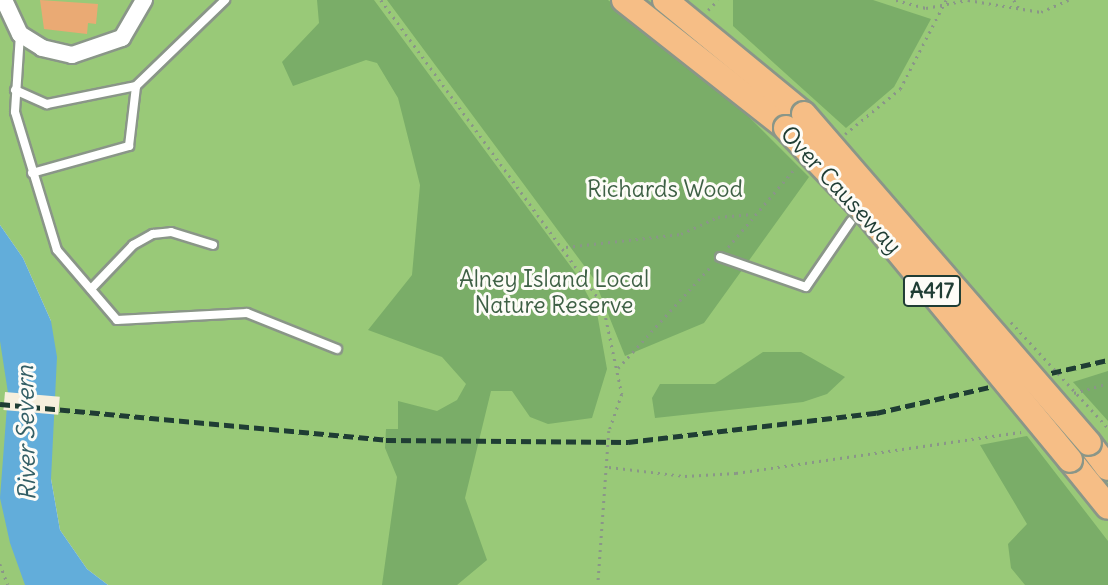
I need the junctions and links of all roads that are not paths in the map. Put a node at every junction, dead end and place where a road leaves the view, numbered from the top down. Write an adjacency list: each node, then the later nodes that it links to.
1 (144, 0): 7 (street)
2 (225, 0): 8 (lane)
3 (624, 0): 6 (main road, Over Causeway / A417)
4 (666, 0): 6 (main road, Over Causeway / A417)
5 (3, 7): 7 (street)
6 (689, 31): 10 (main road, Over Causeway / A417)
7 (20, 34): 9 (lane)
8 (136, 86): 9 (lane); 11 (lane)
9 (15, 90): 11 (lane)
10 (795, 121): 17 (main road, Over Causeway / A417, bridge); 19 (main road, Over Causeway / A417, bridge)
11 (32, 173): 15 (lane)
12 (851, 221): 14 (lane)
13 (213, 245): 15 (lane)
14 (720, 257)
15 (91, 289): 16 (lane)
16 (337, 349)
17 (1103, 435): 18 (main road)
18 (1108, 468)
19 (1108, 507)

